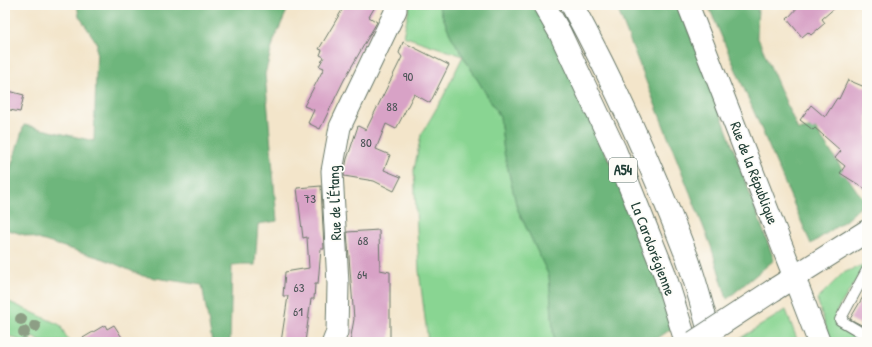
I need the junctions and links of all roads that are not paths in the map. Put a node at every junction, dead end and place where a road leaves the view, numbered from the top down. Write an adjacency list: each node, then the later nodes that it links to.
1 (396, 5): 9 (street, Rue de l'Étang)
2 (544, 5): 10 (main road, La Carolorégienne / A54)
3 (572, 5): 12 (main road, La Carolorégienne / A54)
4 (688, 5): 7 (street, Rue de la République)
5 (867, 231): 7 (main road)
6 (867, 270): 8 (lane)
7 (794, 278): 11 (main road, bridge); 13 (main road, Rue de la République)
8 (862, 333)
9 (333, 342)
10 (686, 342)
11 (694, 342)
12 (712, 342)
13 (819, 342)

